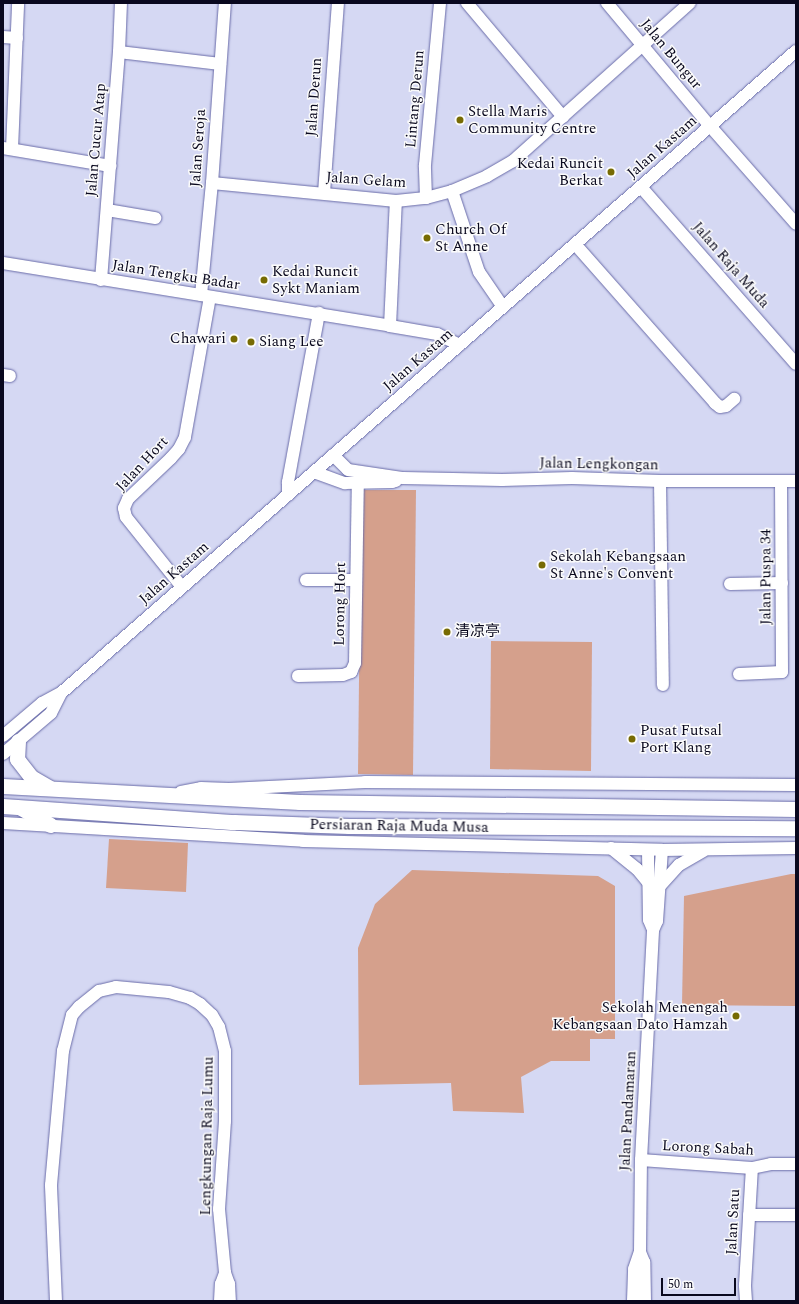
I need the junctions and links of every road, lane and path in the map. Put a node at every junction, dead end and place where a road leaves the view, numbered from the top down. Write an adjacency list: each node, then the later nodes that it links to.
1 (18, 3): 10 (street)
2 (121, 3): 13 (street, Jalan Cucur Atap)
3 (225, 3): 14 (street, Jalan Seroja)
4 (338, 3): 22 (street, Jalan Derun)
5 (440, 3): 23 (street, Lintang Derun)
6 (467, 3): 15 (street)
7 (607, 3): 11 (street, Jalan Bungur)
8 (690, 3): 11 (street, Jalan Gelam)
9 (3, 36): 10 (street)
10 (17, 38): 17 (street)
11 (642, 46): 15 (street, Jalan Gelam); 16 (street, Jalan Bungur)
12 (796, 51): 16 (street, Jalan Kastam)
13 (119, 52): 14 (street); 18 (street, Jalan Cucur Atap)
14 (220, 64): 19 (street, Jalan Seroja)
15 (563, 117): 21 (street, Jalan Gelam)
16 (710, 126): 20 (street, Jalan Kastam); 27 (street, Jalan Bungur)
17 (7, 149): 18 (street)
18 (111, 166): 25 (street, Jalan Cucur Atap)
19 (212, 183): 22 (street, Jalan Gelam); 31 (street, Jalan Seroja)
20 (641, 186): 28 (street, Jalan Kastam); 36 (street, Jalan Raja Muda)
21 (452, 191): 23 (street, Jalan Gelam); 32 (street)
22 (324, 193): 24 (street, Jalan Gelam)
23 (426, 198): 24 (street, Jalan Gelam)
24 (396, 201): 34 (street)
25 (106, 210): 26 (street); 30 (street, Jalan Cucur Atap)
26 (155, 218)
27 (796, 224)
28 (575, 244): 32 (street, Jalan Kastam); 37 (street)
29 (3, 263): 30 (street, Jalan Tengku Badar)
30 (100, 280): 31 (street, Jalan Tengku Badar)
31 (205, 296): 33 (street, Jalan Tengku Badar); 50 (street, Jalan Hort)
32 (503, 307): 35 (street, Jalan Kastam)
33 (320, 313): 34 (street, Jalan Tengku Badar); 45 (street)
34 (390, 326): 35 (street, Jalan Tengku Badar)
35 (460, 345): 38 (street, Jalan Kastam)
36 (796, 364)
37 (734, 399)
38 (333, 455): 39 (street, Jalan Kastam); 40 (street, Jalan Lengkongan)
39 (314, 472): 44 (street, Jalan Lengkongan); 45 (street, Jalan Kastam)
40 (402, 478): 41 (street, Jalan Lengkongan); 44 (street, Jalan Lengkongan)
41 (660, 481): 42 (street, Jalan Lengkongan); 53 (street)
42 (781, 481): 43 (street, Jalan Lengkongan); 48 (street, Jalan Puspa 34)
43 (796, 481)
44 (358, 482): 47 (street, Lorong Hort)
45 (288, 495): 50 (street, Jalan Kastam)
46 (306, 580): 47 (street)
47 (356, 580): 52 (street, Lorong Hort)
48 (782, 583): 49 (street); 51 (street, Jalan Puspa 34)
49 (730, 584)
50 (182, 587): 54 (street, Jalan Kastam)
51 (739, 674)
52 (298, 676)
53 (662, 685)
54 (61, 693): 55 (street, Jalan Kastam); 56 (street, Jalan Kastam)
55 (3, 736)
56 (18, 741): 57 (street, Jalan Kastam); 60 (main road)
57 (3, 754)
58 (796, 785): 61 (street)
59 (3, 786): 60 (main road, Persiaran Raja Muda Musa)
60 (51, 789): 61 (main road, Persiaran Raja Muda Musa)
61 (164, 796): 64 (main road, Persiaran Raja Muda Musa)
62 (3, 806): 63 (main road, Persiaran Raja Muda Musa)
63 (19, 807): 66 (main road); 67 (main road, Persiaran Raja Muda Musa)
64 (796, 809)
65 (3, 823): 66 (street)
66 (50, 825): 68 (street)
67 (796, 828)
68 (610, 848): 70 (street); 73 (street)
69 (796, 848): 72 (street)
70 (648, 850): 71 (street); 73 (street)
71 (662, 850): 72 (street); 73 (street, Jalan Pandamaran)
72 (704, 851): 73 (street)
73 (654, 885): 74 (street, Jalan Pandamaran)
74 (641, 1160): 76 (street, Lorong Sabah); 79 (street, Jalan Pandamaran)
75 (796, 1164): 76 (street, Lorong Sabah)
76 (752, 1168): 77 (street, Jalan Satu)
77 (749, 1215): 78 (street); 86 (street, Jalan Satu)
78 (796, 1215)
79 (640, 1252): 81 (street); 85 (street, Jalan Pandamaran)
80 (225, 1273): 82 (street, Lengkungan Raja Lumu); 83 (street, Lengkungan Raja Lumu); 84 (street, Lengkungan Raja Lumu)
81 (632, 1298)
82 (56, 1301)
83 (220, 1301)
84 (230, 1301)
85 (645, 1301)
86 (746, 1301)

